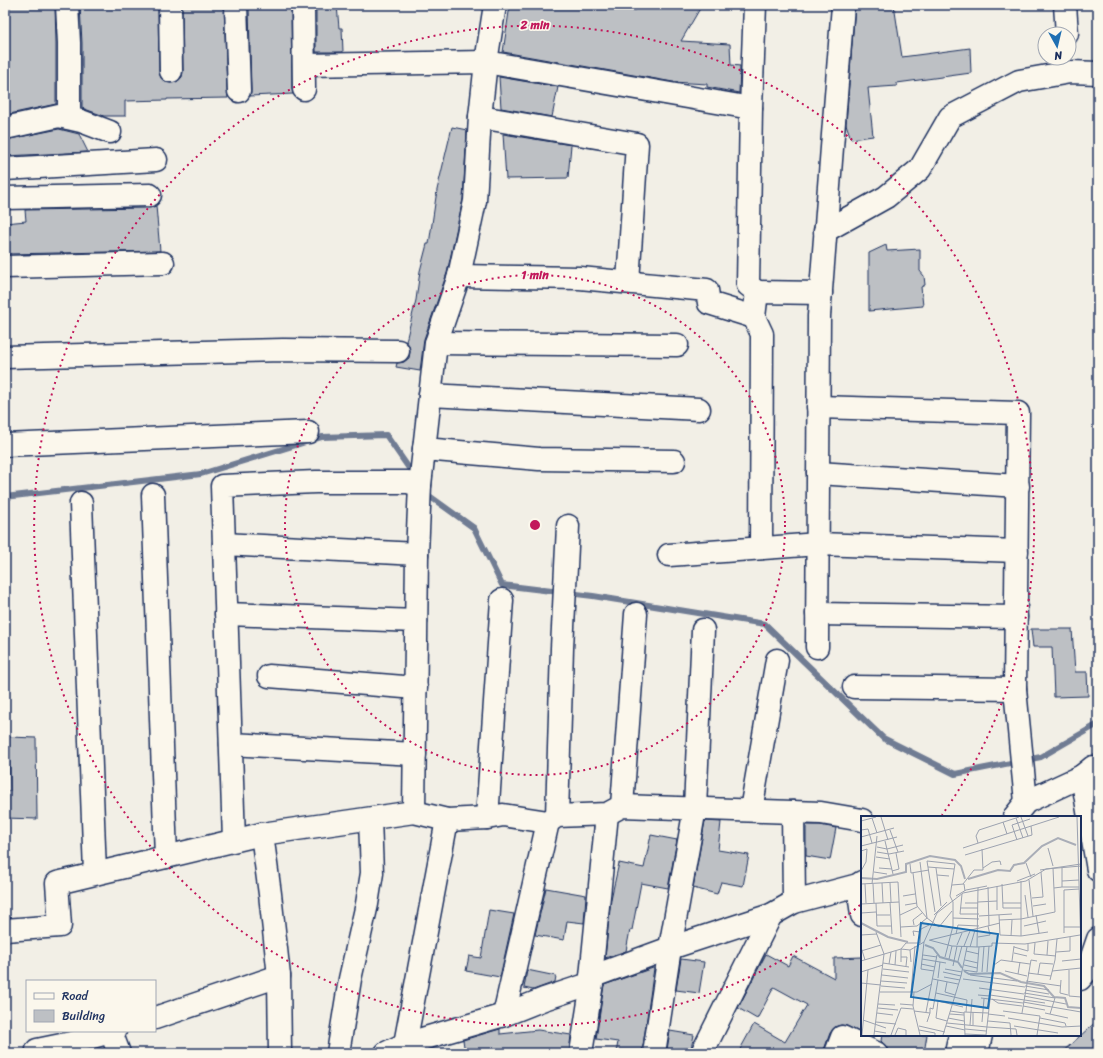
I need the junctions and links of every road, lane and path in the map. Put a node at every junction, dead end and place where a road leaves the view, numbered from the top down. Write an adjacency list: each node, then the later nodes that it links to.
1 (67, 5): 19 (street)
2 (170, 5): 14 (street)
3 (236, 5): 17 (street)
4 (303, 5): 11 (street)
5 (496, 5): 10 (street)
6 (755, 5): 18 (street)
7 (843, 5): 27 (street)
8 (1065, 5): 9 (street)
9 (1066, 26)
10 (486, 62): 11 (street); 18 (street); 20 (street)
11 (304, 65): 16 (street)
12 (1066, 66): 27 (street)
13 (1073, 66): 15 (street)
14 (171, 71)
15 (1098, 73)
16 (304, 89)
17 (239, 91)
18 (751, 108): 32 (street)
19 (69, 118): 21 (street); 22 (street)
20 (480, 118): 30 (street); 31 (street)
21 (5, 128)
22 (110, 132)
23 (156, 160): 24 (street)
24 (5, 169)
25 (150, 195): 26 (street)
26 (5, 198)
27 (825, 231): 33 (street)
28 (163, 263): 29 (street)
29 (5, 267)
30 (459, 276): 31 (street); 35 (street)
31 (628, 282): 34 (street)
32 (757, 292): 33 (street); 34 (street)
33 (820, 293): 40 (street)
34 (754, 317): 54 (street)
35 (436, 343): 36 (street); 39 (street)
36 (677, 345)
37 (398, 351): 38 (street)
38 (5, 357)
39 (430, 395): 41 (street); 44 (street)
40 (818, 407): 46 (street); 48 (street)
41 (699, 409)
42 (308, 432): 43 (street)
43 (5, 445)
44 (424, 449): 45 (street); 47 (street)
45 (674, 461)
46 (818, 473): 48 (street); 53 (street)
47 (420, 480): 52 (street); 56 (street)
48 (1018, 486): 55 (street)
49 (153, 495): 87 (street)
50 (81, 503): 89 (street)
51 (568, 526): 82 (street)
52 (224, 544): 56 (street); 59 (street)
53 (818, 544): 54 (street); 55 (street); 61 (street)
54 (761, 548): 57 (street)
55 (1017, 551): 62 (street)
56 (417, 554): 63 (street)
57 (669, 555)
58 (502, 600): 80 (street)
59 (226, 614): 63 (street); 71 (street)
60 (636, 614): 76 (street)
61 (817, 614): 62 (street); 65 (street)
62 (1016, 617): 70 (street)
63 (416, 621): 69 (street)
64 (703, 630): 74 (street)
65 (818, 647)
66 (777, 660): 77 (street)
67 (269, 676): 69 (street)
68 (854, 687): 70 (street)
69 (416, 688): 72 (street)
70 (1015, 689): 75 (street)
71 (231, 744): 72 (street); 86 (street)
72 (415, 754): 78 (street)
73 (1093, 772): 75 (street); 88 (street)
74 (695, 808): 76 (street); 77 (street); 96 (street)
75 (1020, 809)
76 (615, 810): 82 (street); 99 (street)
77 (751, 810): 79 (street)
78 (414, 812): 81 (street); 83 (street)
79 (793, 812): 84 (street); 92 (street)
80 (487, 818): 82 (street); 83 (street)
81 (370, 819): 85 (street); 108 (street)
82 (552, 819): 100 (street)
83 (447, 820): 104 (street)
84 (861, 820)
85 (262, 834): 86 (street); 97 (street)
86 (234, 840): 87 (street)
87 (166, 856): 89 (street)
88 (1098, 870)
89 (95, 874): 94 (street)
90 (860, 883): 91 (street); 92 (street)
91 (861, 899)
92 (794, 902): 93 (street)
93 (771, 915): 96 (street); 112 (street)
94 (5, 930)
95 (1098, 939): 98 (street)
96 (670, 948): 99 (street); 111 (street)
97 (279, 976): 101 (street); 107 (street)
98 (1081, 978)
99 (592, 980): 100 (street); 110 (street)
100 (504, 1015): 104 (street)
101 (156, 1018)
102 (113, 1032): 105 (street); 106 (street)
103 (960, 1036): 115 (street)
104 (405, 1044): 109 (street)
105 (37, 1050)
106 (119, 1053)
107 (280, 1053)
108 (338, 1053)
109 (386, 1053)
110 (580, 1053)
111 (654, 1053)
112 (702, 1053)
113 (836, 1053): 114 (street)
114 (876, 1053)
115 (956, 1053)

